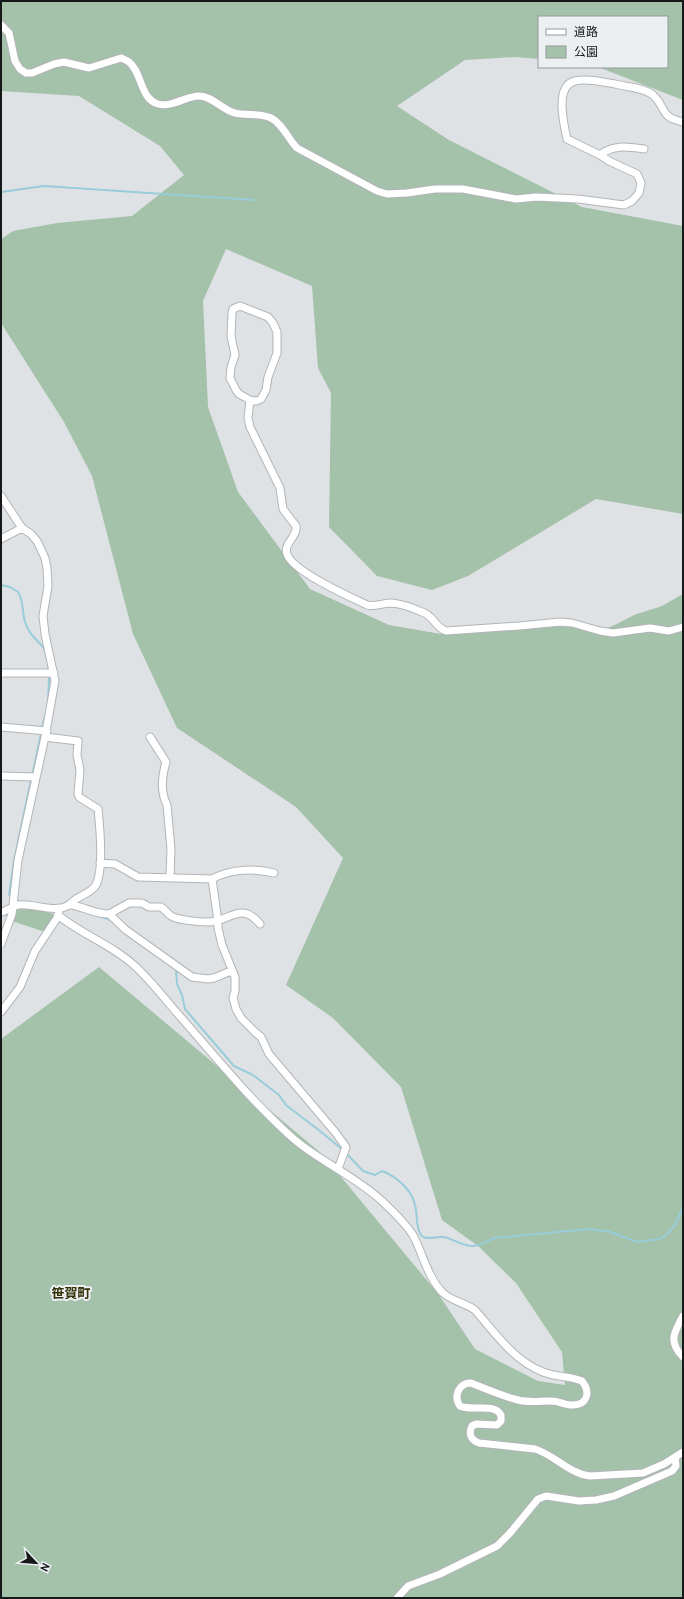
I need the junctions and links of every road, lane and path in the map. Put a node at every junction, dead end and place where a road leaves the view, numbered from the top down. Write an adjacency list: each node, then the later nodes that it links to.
1 (1, 25): 4 (street)
2 (683, 122): 4 (street)
3 (644, 149): 4 (street)
4 (600, 155)
5 (250, 400): 5 (street); 9 (street)
6 (1, 496): 7 (street)
7 (22, 528): 8 (street); 11 (street)
8 (1, 539)
9 (683, 627)
10 (1, 673): 11 (street)
11 (54, 673): 13 (street)
12 (1, 727): 13 (street)
13 (46, 734): 16 (street); 17 (street)
14 (150, 737): 19 (street)
15 (1, 776): 16 (street)
16 (35, 777): 22 (street)
17 (100, 863): 19 (street); 21 (street)
18 (274, 873): 20 (street)
19 (170, 877): 20 (street)
20 (212, 879): 26 (street)
21 (71, 905): 24 (street); 25 (street)
22 (13, 907): 23 (street); 24 (street); 28 (street)
23 (1, 912)
24 (59, 912): 30 (street); 31 (street)
25 (109, 914): 26 (street); 29 (street)
26 (218, 921): 27 (street); 29 (street)
27 (260, 924)
28 (1, 944)
29 (231, 971): 31 (street)
30 (1, 1012)
31 (338, 1169): 35 (street)
32 (683, 1316): 33 (street)
33 (683, 1358)
34 (683, 1452): 35 (street)
35 (675, 1457): 36 (street)
36 (397, 1598)

